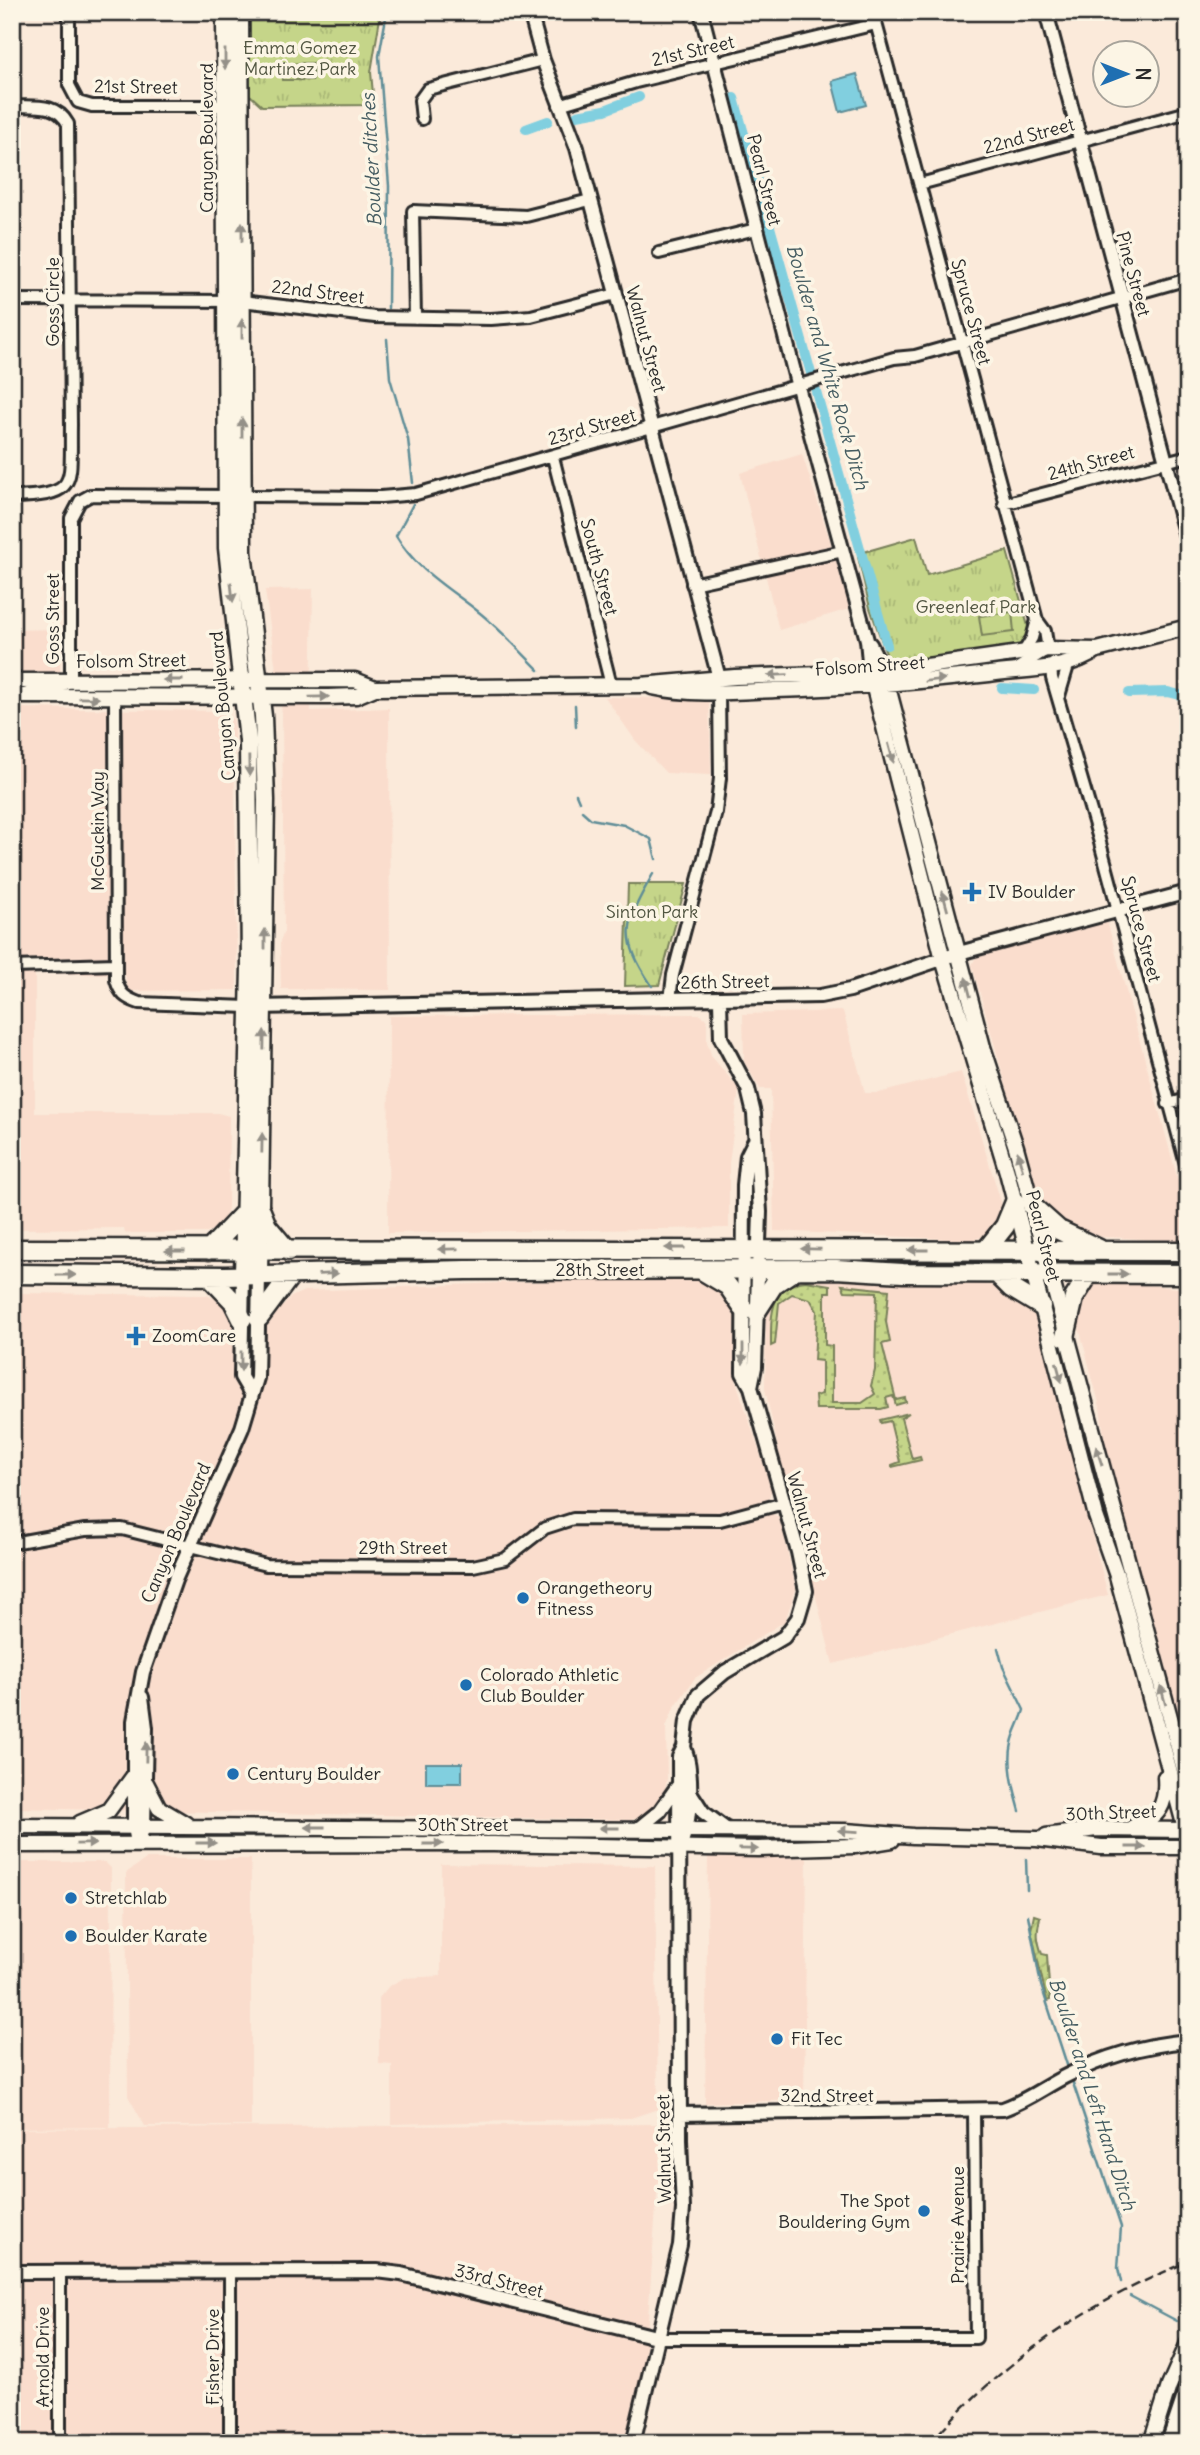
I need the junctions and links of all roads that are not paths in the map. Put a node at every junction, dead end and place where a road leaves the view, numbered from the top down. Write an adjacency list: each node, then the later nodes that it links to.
1 (69, 12): 12 (street, 21st Street)
2 (225, 12): 12 (main road, Canyon Boulevard, one-way to 12)
3 (240, 12): 12 (main road, Canyon Boulevard)
4 (530, 12): 8 (street, Walnut Street)
5 (701, 12): 9 (street, Pearl Street)
6 (1046, 12): 15 (street, Pine Street)
7 (875, 18): 9 (street, 21st Street); 16 (street, Spruce Street)
8 (542, 60): 10 (street, Walnut Street); 14 (street)
9 (715, 65): 10 (street, 21st Street); 18 (street, Pearl Street)
10 (559, 105): 17 (street, Walnut Street)
11 (12, 106): 24 (street, Goss Circle)
12 (233, 106): 25 (main road, Canyon Boulevard)
13 (1188, 112): 15 (street, 22nd Street)
14 (422, 119)
15 (1081, 141): 16 (street, 22nd Street); 22 (street, Pine Street)
16 (920, 184): 27 (street, Spruce Street)
17 (590, 200): 21 (street, Walnut Street); 26 (street)
18 (756, 229): 19 (street); 28 (street, Pearl Street)
19 (659, 253)
20 (1188, 279): 22 (street, 23rd Street)
21 (616, 294): 26 (street, 22nd Street); 29 (street, Walnut Street)
22 (1121, 298): 27 (street, 23rd Street); 32 (street, Pine Street)
23 (12, 300): 24 (street, 22nd Street)
24 (71, 300): 25 (street, 22nd Street); 34 (street, Goss Circle)
25 (235, 301): 26 (street, 22nd Street); 33 (main road, Canyon Boulevard)
26 (415, 318)
27 (961, 343): 28 (street, 23rd Street); 36 (street, Spruce Street)
28 (809, 383): 29 (street, 23rd Street); 38 (street, Pearl Street)
29 (652, 429): 31 (street, 23rd Street); 39 (street, Walnut Street)
30 (1188, 456): 32 (street, 24th Street)
31 (552, 457): 33 (street, 23rd Street); 52 (street, South Street)
32 (1166, 462): 36 (street, 24th Street); 37 (street, Pine Street)
33 (234, 496): 35 (street, 23rd Street); 49 (main road, Canyon Boulevard, one-way to 49); 54 (main road, Canyon Boulevard)
34 (12, 497)
35 (78, 504): 51 (street, Goss Street)
36 (1004, 504): 40 (street, Spruce Street)
37 (1188, 544)
38 (842, 551): 39 (street); 48 (street, Pearl Street)
39 (692, 584): 53 (street, Walnut Street)
40 (1037, 620): 42 (street, Spruce Street); 44 (street)
41 (1188, 627): 43 (main road, Folsom Street)
42 (1047, 644): 43 (main road, Folsom Street); 44 (main road, Folsom Street); 46 (street)
43 (1091, 649): 45 (main road, Folsom Street); 47 (street)
44 (1023, 653): 48 (main road, Folsom Street)
45 (1069, 662): 47 (main road, Folsom Street); 56 (street)
46 (1013, 671): 47 (main road, Folsom Street); 48 (main road, Folsom Street, one-way to 46)
47 (1051, 672): 56 (street, Spruce Street)
48 (879, 679): 53 (main road, Folsom Street); 59 (main road, Pearl Street, one-way to 59); 60 (main road, Pearl Street)
49 (242, 680): 51 (main road, Folsom Street, one-way to 51); 54 (main road, Folsom Street); 58 (main road, Canyon Boulevard)
50 (12, 681): 51 (main road, Folsom Street)
51 (71, 681): 55 (street, Goss Street)
52 (611, 685): 53 (main road, Folsom Street); 54 (main road, Folsom Street)
53 (719, 685): 67 (street, Walnut Street)
54 (260, 690): 58 (main road, Folsom Street); 69 (main road, Canyon Boulevard, one-way to 54)
55 (17, 696): 57 (main road, Folsom Street, one-way to 57)
56 (1059, 696): 62 (street, Spruce Street)
57 (115, 698): 58 (main road, Folsom Street); 65 (street, McGuckin Way)
58 (244, 698): 69 (main road, Canyon Boulevard, one-way to 69)
59 (900, 790): 60 (main road); 64 (main road, Pearl Street)
60 (931, 848): 63 (main road, Pearl Street, one-way to 60)
61 (1188, 892): 62 (street, 26th Street)
62 (1118, 910): 63 (street, 26th Street); 73 (street, Spruce Street)
63 (959, 953): 64 (street, 26th Street); 72 (main road, Pearl Street, one-way to 63)
64 (943, 959): 68 (street, 26th Street); 70 (main road, Pearl Street)
65 (116, 964): 66 (street); 69 (street, McGuckin Way)
66 (12, 967)
67 (670, 1000): 68 (street, 26th Street); 69 (street, 26th Street)
68 (720, 1000): 77 (street, Walnut Street)
69 (257, 1007): 76 (main road, Canyon Boulevard)
70 (961, 1023): 72 (main road); 75 (main road, Pearl Street)
71 (1188, 1099): 73 (street)
72 (1001, 1100): 75 (main road, Pearl Street, one-way to 72)
73 (1168, 1104): 74 (street, Spruce Street)
74 (1188, 1172)
75 (1023, 1204): 80 (highway); 81 (main road, Pearl Street); 85 (highway)
76 (253, 1211): 79 (highway); 83 (main road, Canyon Boulevard); 84 (highway)
77 (750, 1248): 80 (highway, 28th Street, one-way to 77); 84 (highway, 28th Street, one-way to 84); 87 (street, Walnut Street)
78 (12, 1249): 79 (highway, 28th Street, one-way to 78)
79 (209, 1250): 83 (highway, 28th Street)
80 (986, 1250): 81 (highway, 28th Street)
81 (1036, 1250): 85 (highway, 28th Street); 91 (main road, Pearl Street)
82 (1187, 1250): 85 (highway, 28th Street)
83 (252, 1251): 84 (highway, 28th Street); 94 (main road, Canyon Boulevard)
84 (288, 1251)
85 (1102, 1251)
86 (700, 1269): 87 (highway, 28th Street); 95 (highway, 28th Street, one-way to 86); 98 (highway)
87 (750, 1269): 88 (highway, 28th Street); 98 (street, Walnut Street)
88 (796, 1269): 89 (highway, 28th Street); 98 (highway)
89 (997, 1273): 91 (highway, 28th Street); 97 (highway)
90 (12, 1274): 96 (highway, 28th Street, one-way to 96)
91 (1041, 1274): 92 (highway, 28th Street); 97 (main road, Pearl Street); 100 (main road, Pearl Street)
92 (1090, 1274): 93 (highway, 28th Street, one-way to 93); 100 (highway)
93 (1188, 1274)
94 (251, 1275): 95 (highway, 28th Street); 96 (highway, 28th Street); 99 (street, Canyon Boulevard)
95 (291, 1275): 99 (highway)
96 (209, 1276): 99 (highway)
97 (1041, 1306): 104 (main road, Pearl Street, one-way to 104)
98 (750, 1310): 101 (street, Walnut Street)
99 (250, 1319): 103 (street, Canyon Boulevard)
100 (1065, 1337): 106 (main road, Pearl Street, one-way to 100)
101 (784, 1503): 103 (street, 29th Street); 107 (street, Walnut Street)
102 (12, 1543): 103 (street, 29th Street)
103 (190, 1545): 105 (street, Canyon Boulevard)
104 (1163, 1748): 115 (main road); 116 (main road, Pearl Street)
105 (139, 1780): 109 (main road); 110 (street, Canyon Boulevard); 111 (main road)
106 (1188, 1784)
107 (683, 1787): 112 (street); 113 (street, Walnut Street); 114 (street)
108 (12, 1826): 109 (main road, 30th Street)
109 (68, 1826): 110 (main road, 30th Street)
110 (139, 1827): 111 (main road, 30th Street); 119 (street, Canyon Boulevard)
111 (194, 1827): 112 (main road, 30th Street, one-way to 111)
112 (639, 1828): 113 (main road, 30th Street)
113 (682, 1829): 114 (main road, 30th Street); 122 (street, Walnut Street)
114 (726, 1829): 117 (main road, 30th Street, one-way to 114)
115 (1121, 1830): 116 (main road, 30th Street); 118 (main road, 30th Street)
116 (1187, 1833)
117 (913, 1836): 118 (main road, 30th Street); 122 (main road, 30th Street, one-way to 117)
118 (1037, 1839): 121 (main road, 30th Street, one-way to 121)
119 (137, 1843): 120 (main road, 30th Street, one-way to 119); 122 (main road, 30th Street, one-way to 122)
120 (12, 1845)
121 (1188, 1847)
122 (680, 1848): 125 (street, Walnut Street)
123 (1188, 2041): 124 (street, 32nd Street)
124 (974, 2111): 125 (street, 32nd Street); 130 (street, Prairie Avenue)
125 (680, 2114): 129 (street, Walnut Street)
126 (12, 2272): 127 (street, 33rd Street)
127 (60, 2272): 128 (street, 33rd Street); 133 (street, Arnold Drive)
128 (230, 2272): 129 (street, 33rd Street); 134 (street, Fisher Drive)
129 (660, 2338): 130 (street, 33rd Street); 135 (street, Walnut Street)
130 (976, 2338)
131 (1188, 2343): 136 (main road)
132 (1188, 2387): 137 (main road)
133 (60, 2443)
134 (230, 2443)
135 (633, 2443)
136 (1151, 2443)
137 (1169, 2443)

